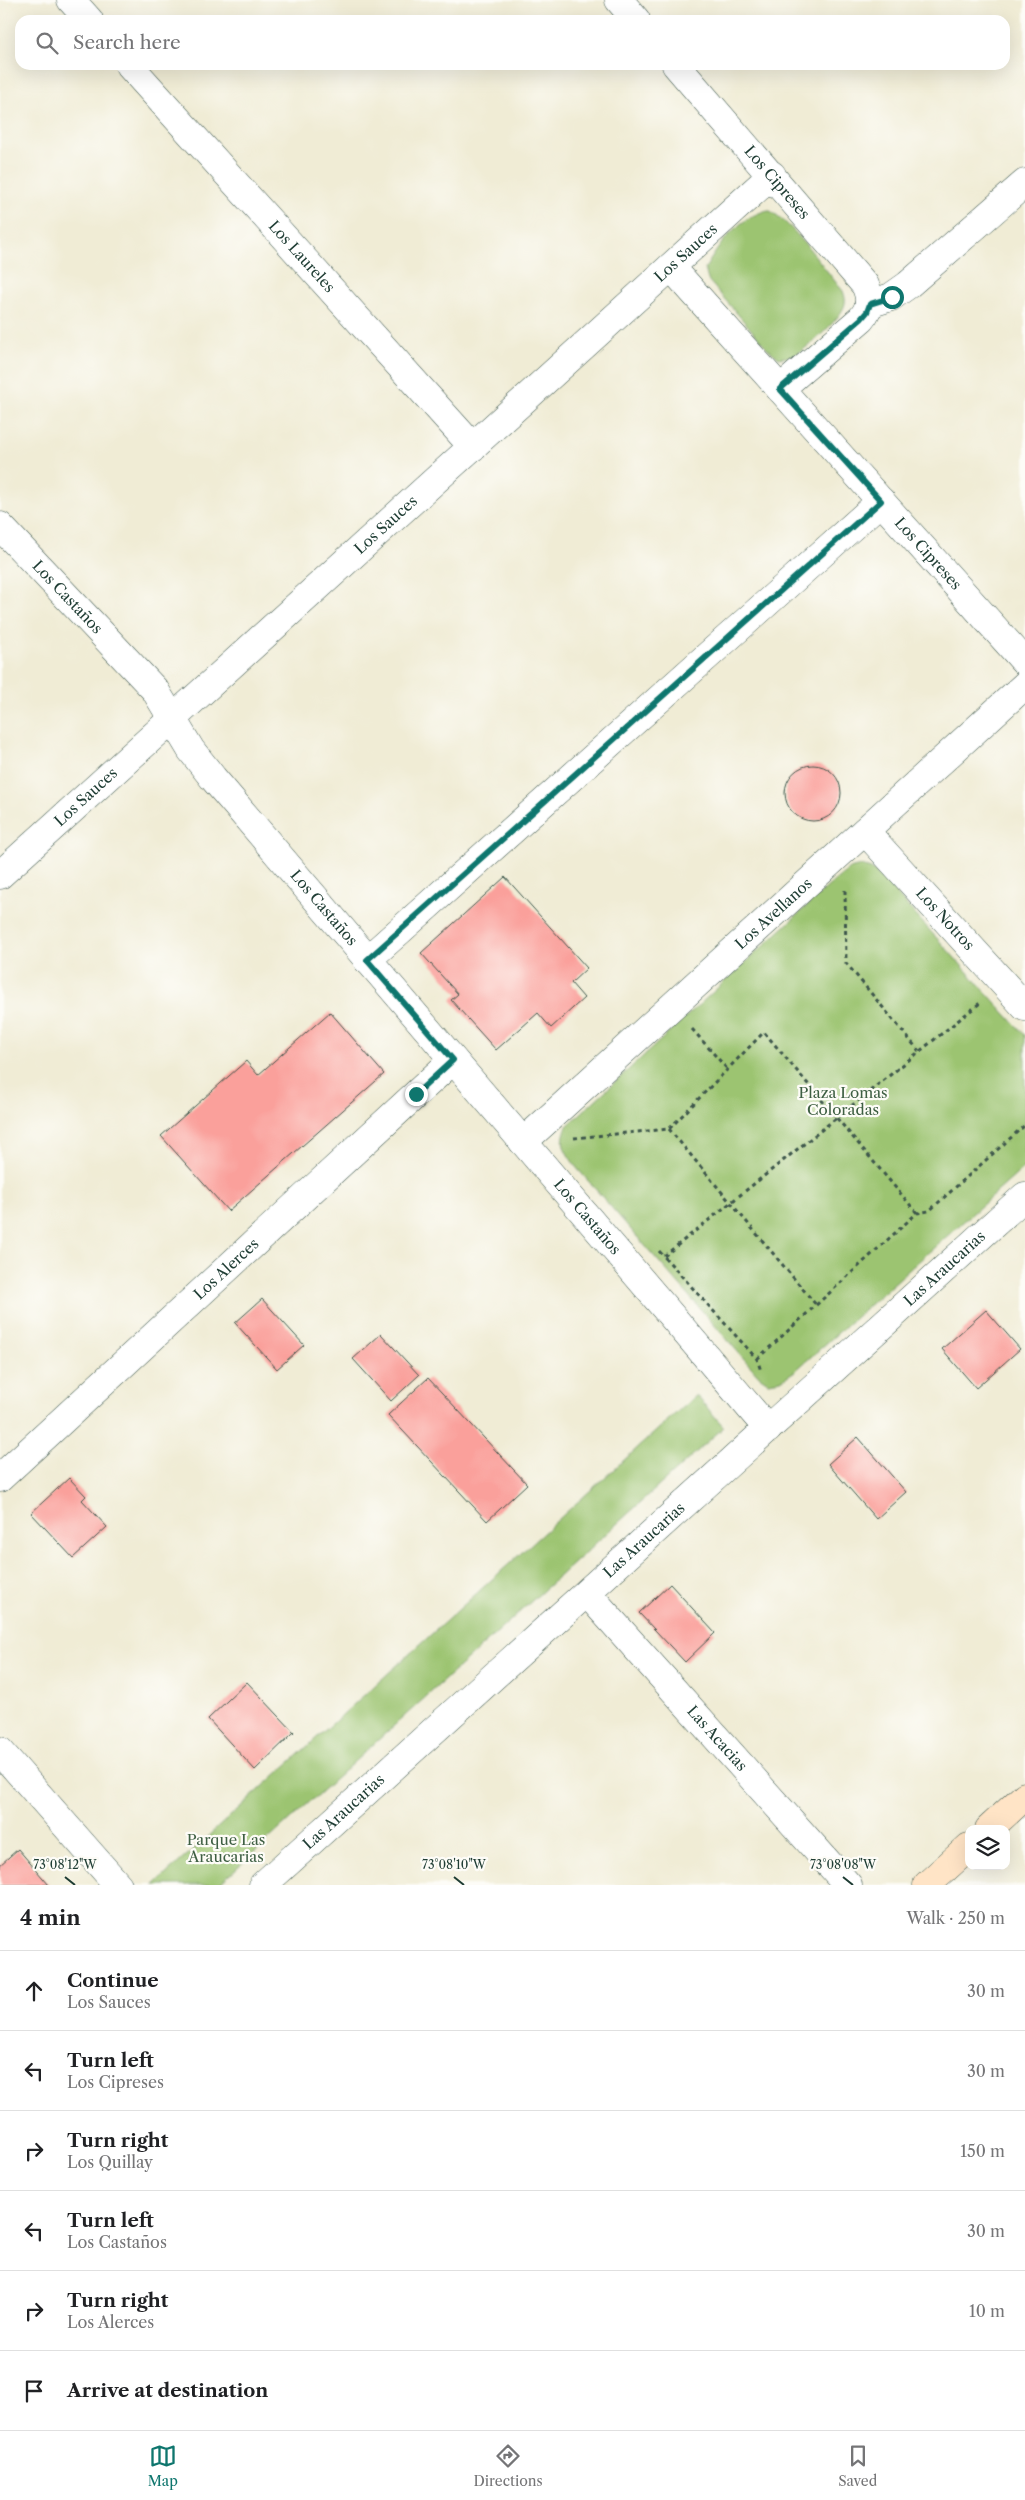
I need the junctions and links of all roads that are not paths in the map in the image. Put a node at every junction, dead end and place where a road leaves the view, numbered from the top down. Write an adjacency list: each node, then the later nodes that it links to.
1 (71, 0): 3 (street)
2 (618, 0): 4 (street)
3 (84, 15)
4 (632, 15)
5 (134, 70): 12 (street, Los Laureles)
6 (680, 70): 7 (street, Los Cipreses)
7 (772, 175): 9 (street, Los Sauces); 10 (street, Los Cipreses)
8 (1025, 183): 10 (street)
9 (672, 268): 11 (street, Los Cipreses); 12 (street, Los Sauces)
10 (870, 304): 11 (street)
11 (780, 389): 13 (street, Los Cipreses)
12 (473, 447): 17 (street, Los Sauces)
13 (881, 501): 15 (street, Los Cipreses); 20 (street)
14 (0, 526): 17 (street, Los Castaños)
15 (1025, 662)
16 (1025, 685): 18 (street, Los Avellanos)
17 (173, 718): 19 (street, Los Sauces); 20 (street, Los Castaños)
18 (865, 831): 21 (street, Los Notros); 23 (street, Los Avellanos)
19 (0, 875)
20 (367, 960): 22 (street, Los Castaños)
21 (1025, 1007)
22 (453, 1060): 23 (street, Los Castaños); 26 (street, Los Alerces)
23 (523, 1142): 25 (street, Los Castaños)
24 (1025, 1196): 25 (street, Las Araucarias)
25 (768, 1429): 27 (street, Las Araucarias)
26 (0, 1478)
27 (586, 1593): 33 (street, Las Araucarias); 34 (street, Las Acacias)
28 (0, 1751): 32 (street)
29 (1025, 1796): 30 (street)
30 (993, 1825)
31 (965, 1851): 35 (street)
32 (118, 1885)
33 (263, 1885)
34 (848, 1885)
35 (927, 1885)

